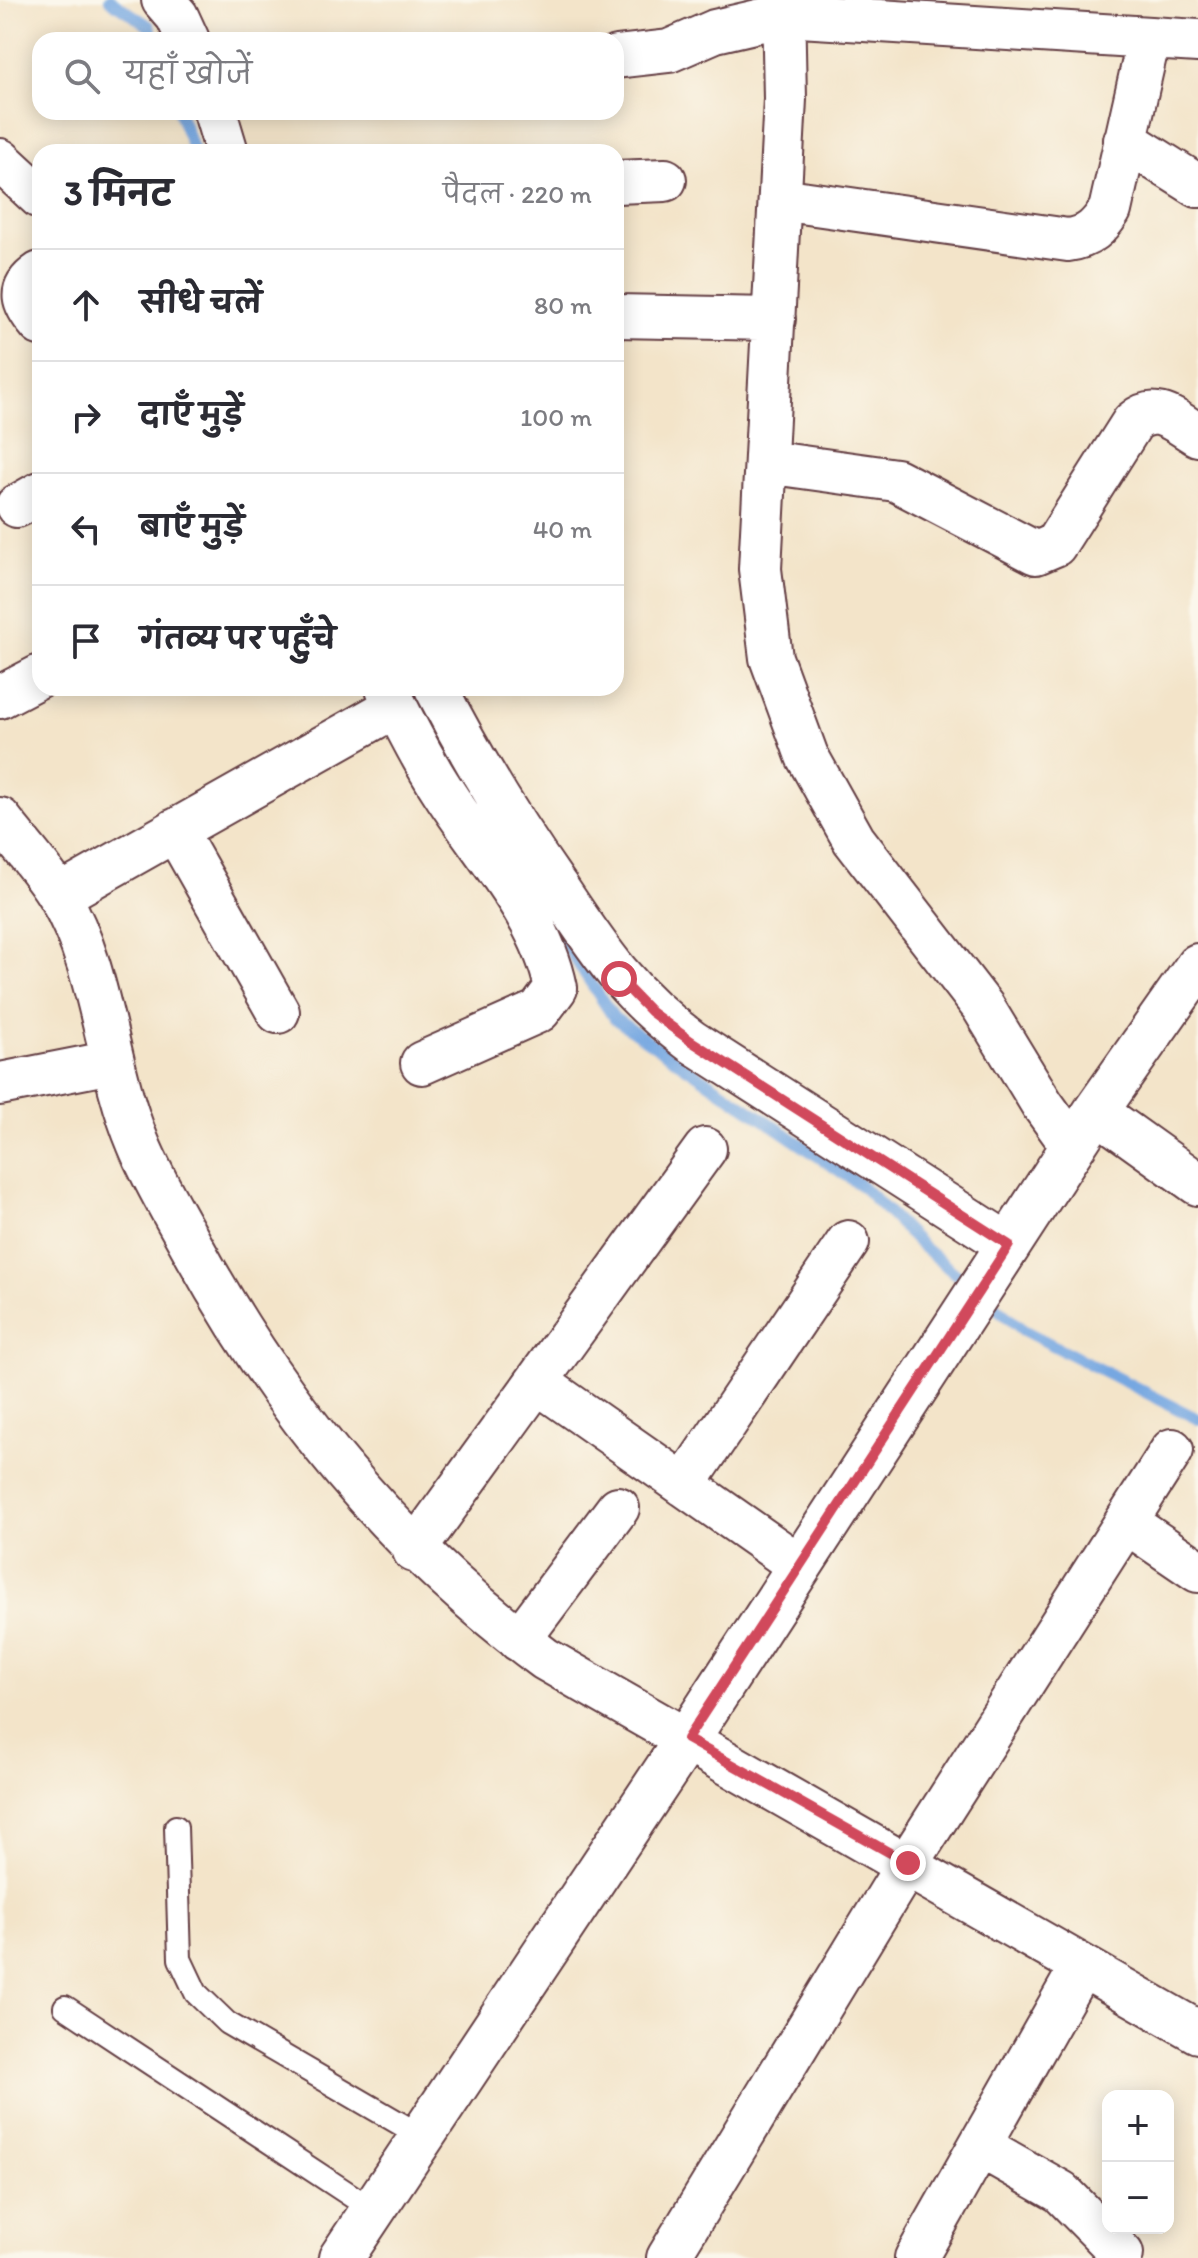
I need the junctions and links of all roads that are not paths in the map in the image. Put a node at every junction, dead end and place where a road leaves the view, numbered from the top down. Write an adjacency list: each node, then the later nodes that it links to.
1 (783, 7): 2 (street); 4 (street); 13 (street)
2 (1149, 38): 3 (street); 6 (street)
3 (1198, 41)
4 (624, 56)
5 (217, 120): 7 (street)
6 (1125, 140): 11 (street); 13 (street)
7 (225, 144)
8 (0, 160): 12 (street)
9 (665, 180): 10 (street)
10 (624, 182)
11 (1198, 186)
12 (32, 190)
13 (780, 199): 17 (street)
14 (32, 278): 15 (street)
15 (32, 313)
16 (624, 316): 17 (street)
17 (774, 319): 19 (street)
18 (1198, 435): 19 (street)
19 (766, 462): 33 (street)
20 (32, 680): 22 (street)
21 (440, 696): 37 (street)
22 (0, 697)
23 (392, 697): 25 (street); 30 (street)
24 (0, 819): 26 (street)
25 (175, 830): 26 (street); 28 (street)
26 (59, 896): 29 (street)
27 (1198, 966): 32 (street)
28 (278, 1012)
29 (112, 1062): 31 (street); 43 (street)
30 (422, 1063)
31 (0, 1084)
32 (1096, 1111): 33 (street); 35 (street)
33 (1073, 1147): 37 (street)
34 (705, 1149): 38 (street)
35 (1198, 1184)
36 (848, 1242): 40 (street)
37 (987, 1279): 44 (street)
38 (537, 1382): 40 (street); 43 (street)
39 (1172, 1450): 42 (street)
40 (684, 1485): 44 (street)
41 (618, 1508): 46 (street)
42 (1126, 1522): 45 (street); 49 (street)
43 (414, 1551): 46 (street)
44 (800, 1566): 47 (street)
45 (1198, 1571)
46 (519, 1640): 47 (street)
47 (687, 1739): 49 (street); 53 (street)
48 (176, 1827): 53 (lane)
49 (908, 1863): 50 (street); 57 (street)
50 (1081, 1967): 52 (street); 54 (street)
51 (65, 2007): 55 (lane)
52 (1198, 2032)
53 (423, 2137): 55 (street)
54 (980, 2146): 58 (street); 59 (street)
55 (373, 2210): 56 (street)
56 (341, 2258)
57 (668, 2258)
58 (916, 2258)
59 (1120, 2258)

